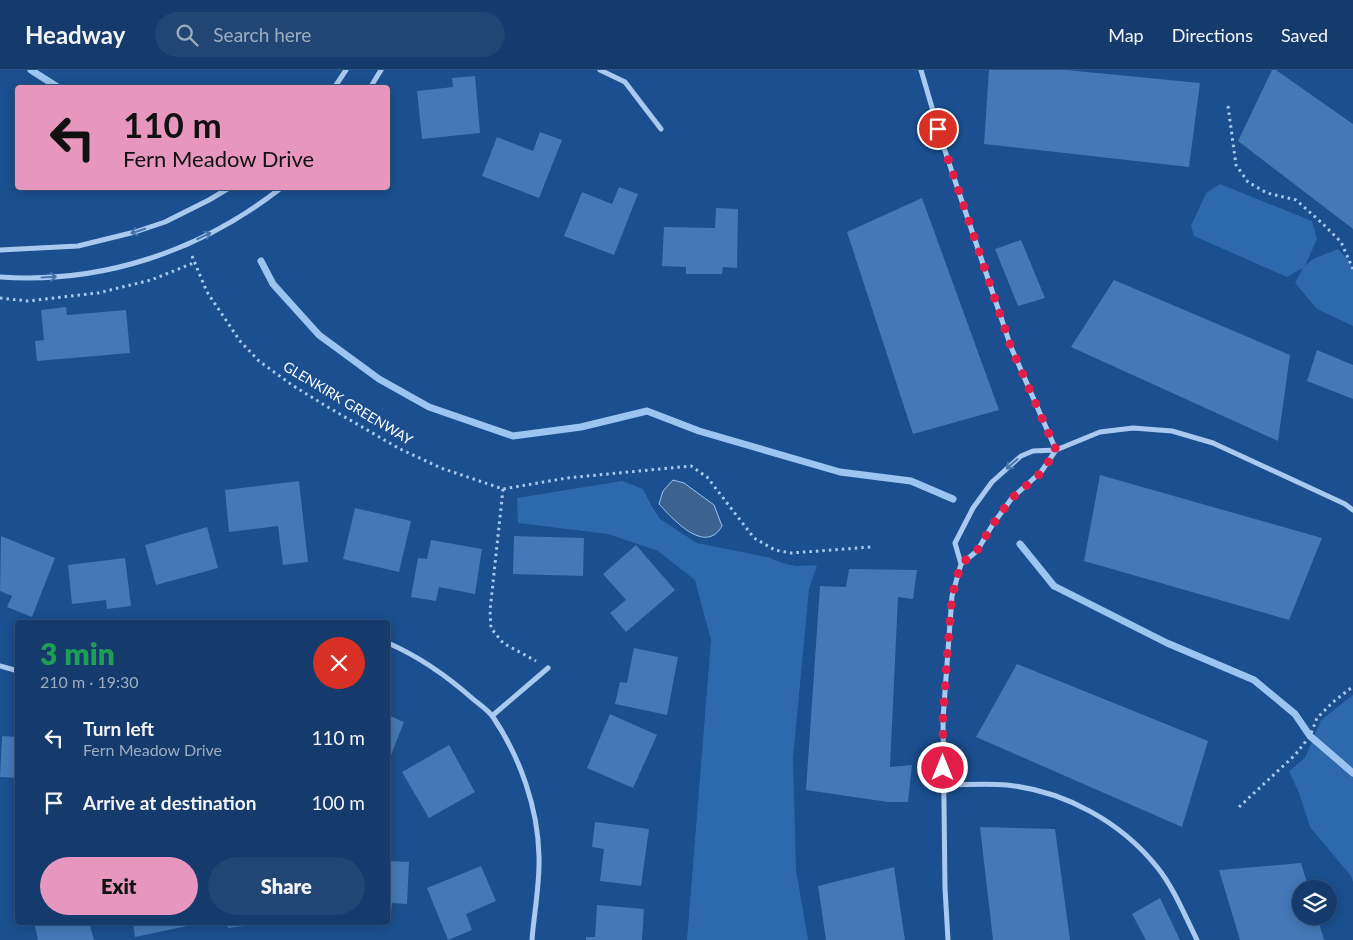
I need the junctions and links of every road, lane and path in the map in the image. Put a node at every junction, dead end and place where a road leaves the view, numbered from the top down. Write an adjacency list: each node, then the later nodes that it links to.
1 (346, 70): 5 (street)
2 (381, 70): 6 (street)
3 (600, 70): 8 (street)
4 (921, 70): 15 (street)
5 (336, 85)
6 (372, 85)
7 (1228, 106): 12 (path)
8 (661, 129)
9 (226, 190): 11 (street, one-way to 11)
10 (278, 190): 13 (street, one-way to 10)
11 (0, 250)
12 (1353, 269)
13 (0, 276)
14 (0, 298): 16 (path, GLENKIRK GREENWAY)
15 (1056, 450): 17 (street); 19 (street); 19 (street, one-way to 19)
16 (503, 488): 18 (path, GLENKIRK GREENWAY); 22 (path)
17 (1353, 510)
18 (871, 548)
19 (961, 564): 26 (street)
20 (390, 644): 25 (street)
21 (0, 666): 23 (street)
22 (548, 668): 25 (street)
23 (15, 670)
24 (1353, 689): 27 (path)
25 (492, 716): 28 (street)
26 (943, 785): 29 (street); 30 (street)
27 (1239, 807)
28 (532, 940)
29 (948, 940)
30 (1197, 940)

